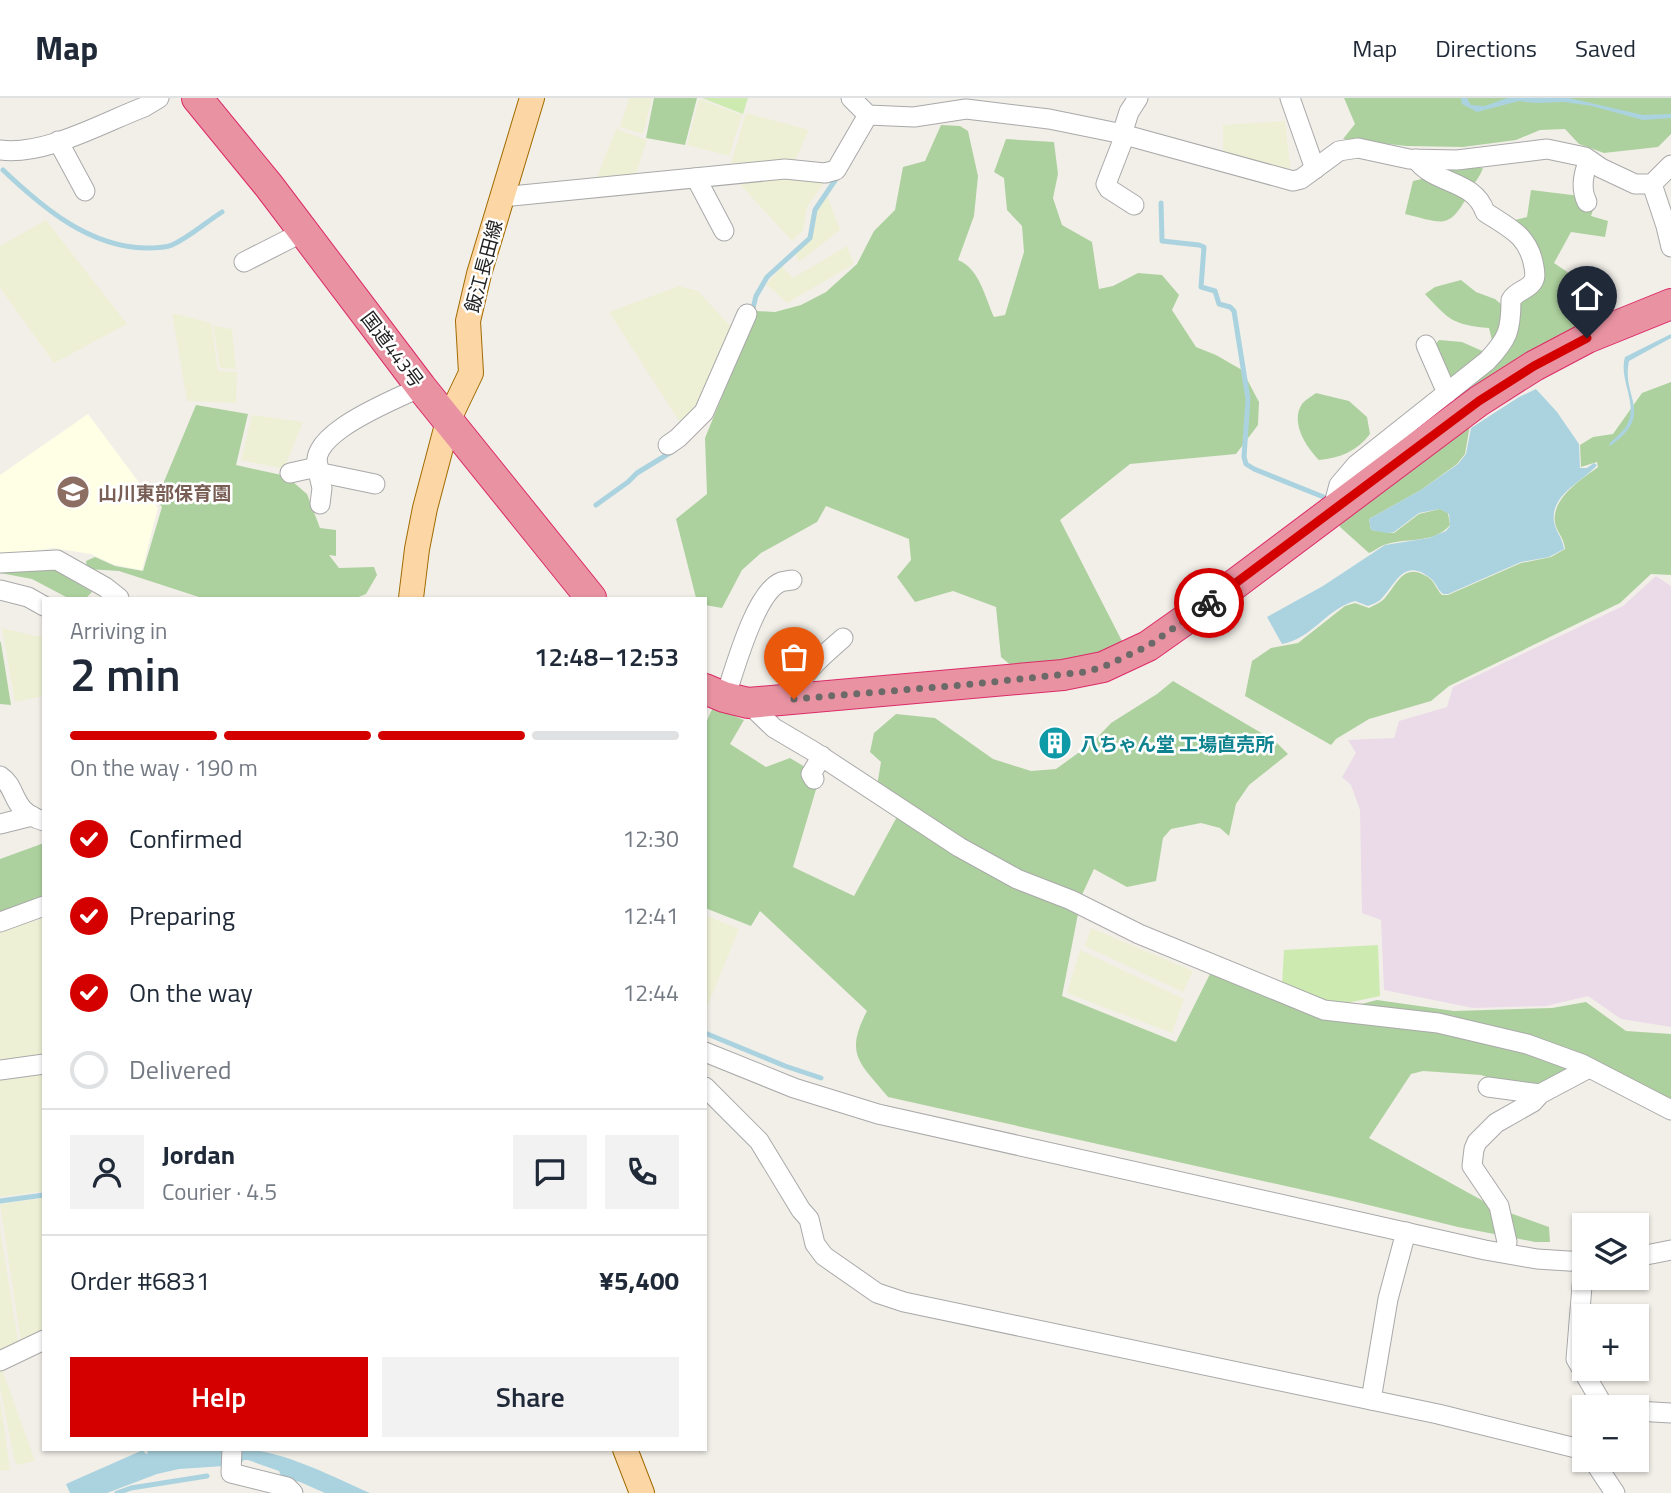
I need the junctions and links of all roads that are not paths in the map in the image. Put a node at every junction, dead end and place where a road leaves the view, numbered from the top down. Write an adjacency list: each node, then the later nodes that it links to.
1 (159, 98): 10 (street)
2 (197, 98): 25 (highway, 国道443号)
3 (532, 98): 21 (main road, 飯江長田線)
4 (850, 98): 8 (street)
5 (1138, 98): 9 (street)
6 (1290, 98): 17 (street)
7 (964, 104): 8 (street); 9 (street)
8 (868, 115): 18 (street)
9 (1124, 135): 17 (street); 23 (street)
10 (58, 141): 11 (street); 20 (street)
11 (0, 150)
12 (1416, 159): 13 (street); 17 (street); 32 (street)
13 (1589, 160): 19 (street); 22 (street)
14 (1491, 162): 16 (street)
15 (1671, 165): 19 (street)
16 (1518, 167)
17 (1315, 169)
18 (696, 178): 21 (street); 24 (street)
19 (1639, 190): 26 (street)
20 (85, 191)
21 (502, 197): 33 (main road, 飯江長田線)
22 (1587, 202)
23 (1134, 205)
24 (724, 231)
25 (303, 232): 27 (street); 31 (highway, 国道443号)
26 (1671, 247)
27 (244, 262)
28 (1671, 304): 39 (highway)
29 (747, 314): 34 (street)
30 (1426, 345): 32 (street)
31 (421, 387): 33 (highway, 国道443号); 35 (street)
32 (1447, 393): 39 (street)
33 (448, 421): 44 (main road, 飯江長田線); 45 (highway, 国道443号)
34 (668, 445)
35 (317, 467): 36 (street); 37 (street); 38 (street)
36 (290, 473)
37 (374, 484)
38 (320, 504)
39 (1332, 511): 49 (highway)
40 (0, 563): 43 (street)
41 (792, 580): 48 (street)
42 (0, 590): 46 (street)
43 (118, 597)
44 (411, 597)
45 (590, 597)
46 (42, 605)
47 (843, 638): 49 (street)
48 (726, 697): 49 (highway); 50 (street)
49 (794, 699)
50 (822, 756): 52 (street); 59 (street)
51 (0, 776): 53 (street)
52 (814, 779)
53 (38, 819): 54 (street)
54 (0, 824)
55 (42, 907): 56 (street)
56 (0, 922)
57 (707, 1053): 65 (street)
58 (42, 1064): 60 (street)
59 (1590, 1068): 62 (street); 63 (street)
60 (0, 1070)
61 (707, 1089): 74 (street)
62 (1540, 1094): 64 (street); 64 (street)
63 (1671, 1110)
64 (1500, 1121): 66 (street)
65 (1406, 1232): 69 (street); 74 (street)
66 (1507, 1242)
67 (1671, 1250): 68 (street)
68 (1649, 1254)
69 (1572, 1261)
70 (1582, 1290): 73 (street)
71 (42, 1341): 72 (street)
72 (0, 1361)
73 (1597, 1395)
74 (1371, 1401): 77 (street)
75 (1649, 1412): 76 (street)
76 (1671, 1413)
77 (1572, 1448)
78 (232, 1451): 81 (street)
79 (626, 1451): 82 (main road)
80 (1600, 1472): 83 (street)
81 (293, 1493)
82 (642, 1493)
83 (1615, 1493)

